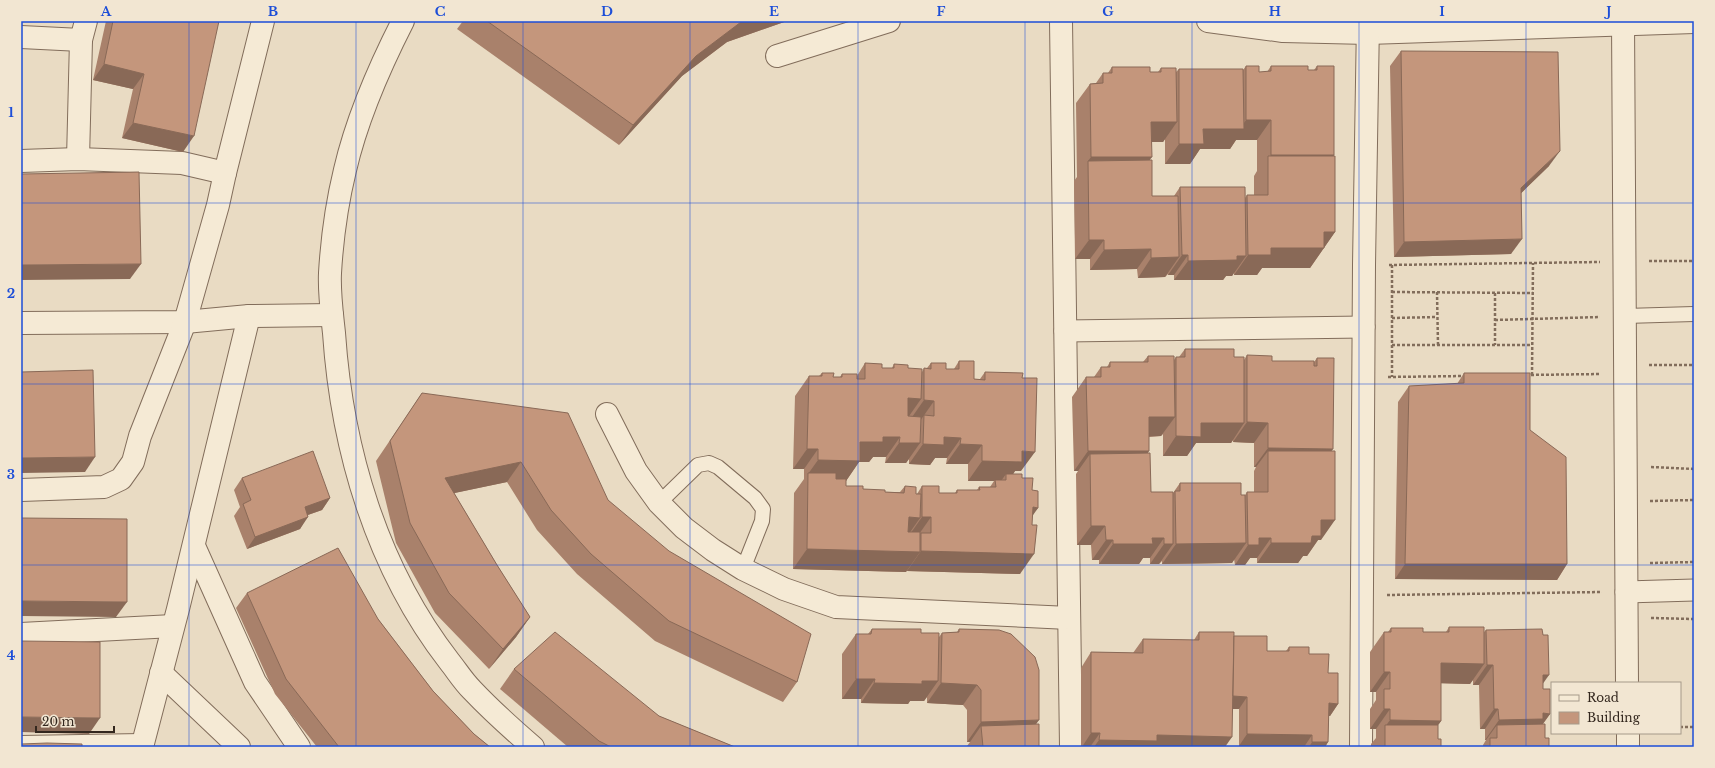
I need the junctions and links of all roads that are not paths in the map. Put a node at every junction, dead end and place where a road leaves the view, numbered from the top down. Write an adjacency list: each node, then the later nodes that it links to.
1 (263, 21): 14 (street)
2 (403, 21): 16 (street)
3 (889, 21): 11 (street)
4 (1061, 21): 22 (street)
5 (1208, 21): 8 (street)
6 (1694, 22): 7 (street)
7 (1623, 23): 8 (street); 18 (street)
8 (1368, 27): 20 (street)
9 (84, 31): 10 (street); 12 (street)
10 (21, 37)
11 (777, 56)
12 (78, 159): 13 (street); 14 (street)
13 (21, 161)
14 (225, 173): 19 (street)
15 (1694, 314): 18 (lane)
16 (332, 315): 17 (street); 40 (street)
17 (249, 316): 19 (street); 26 (street)
18 (1624, 316): 29 (street)
19 (185, 322): 21 (street); 24 (street)
20 (1364, 322): 22 (street); 42 (street)
21 (21, 323)
22 (1065, 331): 30 (street)
23 (607, 414): 25 (street)
24 (21, 490)
25 (659, 503): 27 (street); 27 (lane)
26 (194, 546): 31 (street); 39 (street)
27 (743, 570): 30 (street)
28 (1694, 590): 29 (street)
29 (1626, 592): 34 (street)
30 (1069, 618): 41 (street)
31 (173, 626): 32 (street); 33 (street)
32 (21, 634)
33 (161, 673): 36 (street); 38 (street)
34 (1627, 682)
35 (1628, 734): 43 (street)
36 (142, 746): 37 (street)
37 (21, 747)
38 (238, 747)
39 (299, 747)
40 (534, 747)
41 (1071, 747)
42 (1361, 747)
43 (1628, 747)

